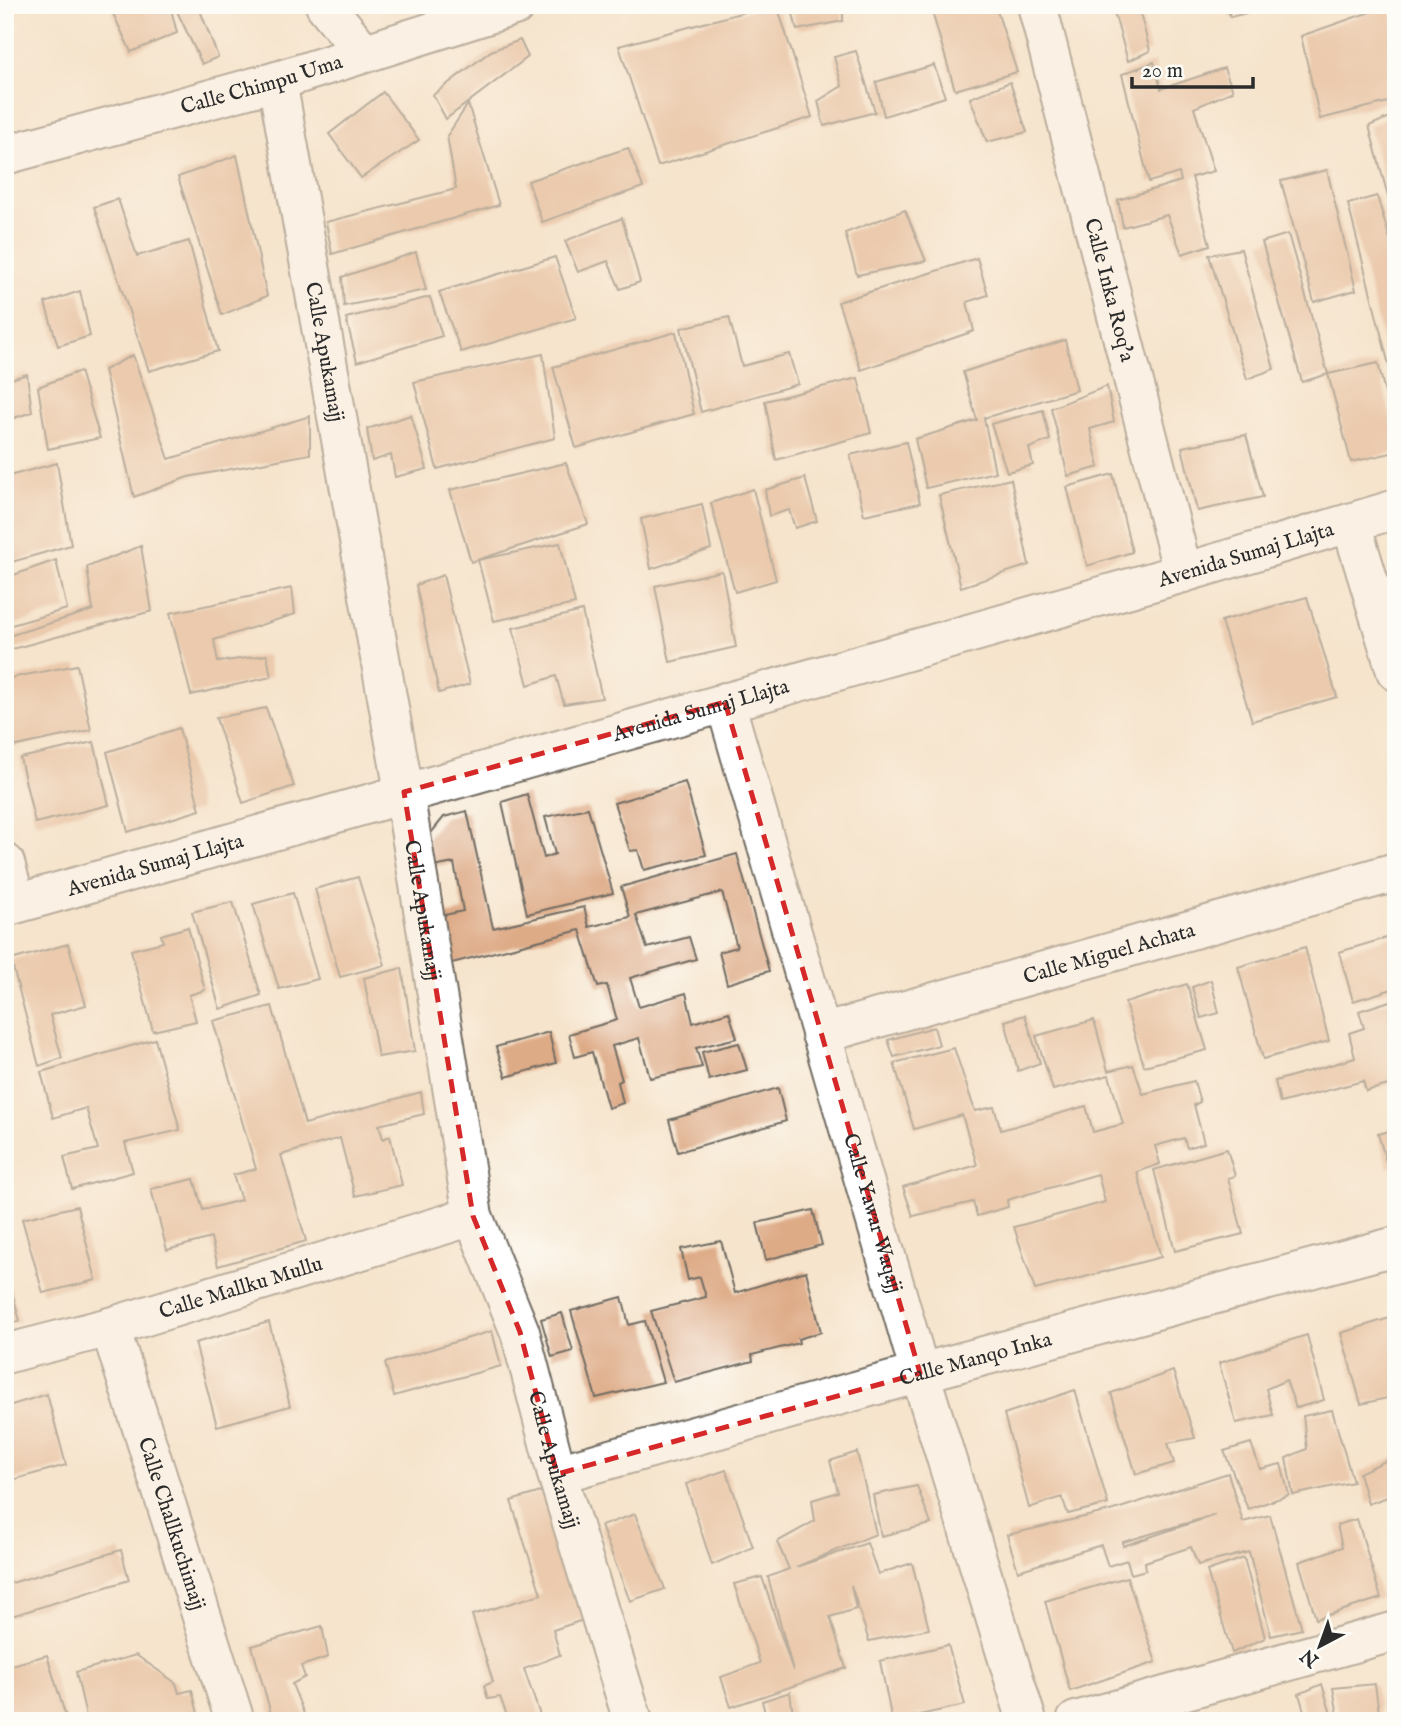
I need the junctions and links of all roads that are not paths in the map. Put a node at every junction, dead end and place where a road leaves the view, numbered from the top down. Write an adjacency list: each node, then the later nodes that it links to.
1 (325, 5): 4 (street)
2 (517, 5): 4 (street, Calle Chimpu Uma)
3 (1037, 5): 9 (street, Calle Inka Roq'a)
4 (364, 53): 5 (street, Calle Chimpu Uma)
5 (276, 81): 6 (street, Calle Chimpu Uma); 12 (street, Calle Apukamajj)
6 (5, 155)
7 (1396, 509): 8 (street, Avenida Sumaj Llajta)
8 (1352, 523): 9 (street, Avenida Sumaj Llajta); 10 (street)
9 (1183, 573): 11 (street, Avenida Sumaj Llajta)
10 (1396, 671)
11 (724, 702): 12 (street, Avenida Sumaj Llajta); 16 (street, Calle Yawar Waqajj)
12 (404, 792): 15 (street, Avenida Sumaj Llajta); 17 (street, Calle Apukamajj)
13 (5, 863): 15 (street)
14 (1396, 872): 16 (street, Calle Miguel Achata)
15 (11, 905)
16 (821, 1034): 21 (street, Calle Yawar Waqajj)
17 (473, 1216): 19 (street, Calle Mallku Mullu); 22 (street, Calle Apukamajj)
18 (1396, 1246): 21 (street, Calle Manqo Inka)
19 (110, 1327): 20 (street, Calle Mallku Mullu); 24 (street, Calle Challkuchimajj)
20 (5, 1354)
21 (920, 1373): 22 (street, Calle Manqo Inka); 26 (street, Calle Yawar Waqajj)
22 (557, 1474): 25 (street, Calle Apukamajj)
23 (1396, 1631): 27 (street)
24 (235, 1721)
25 (634, 1721)
26 (1027, 1721)
27 (1076, 1721)

